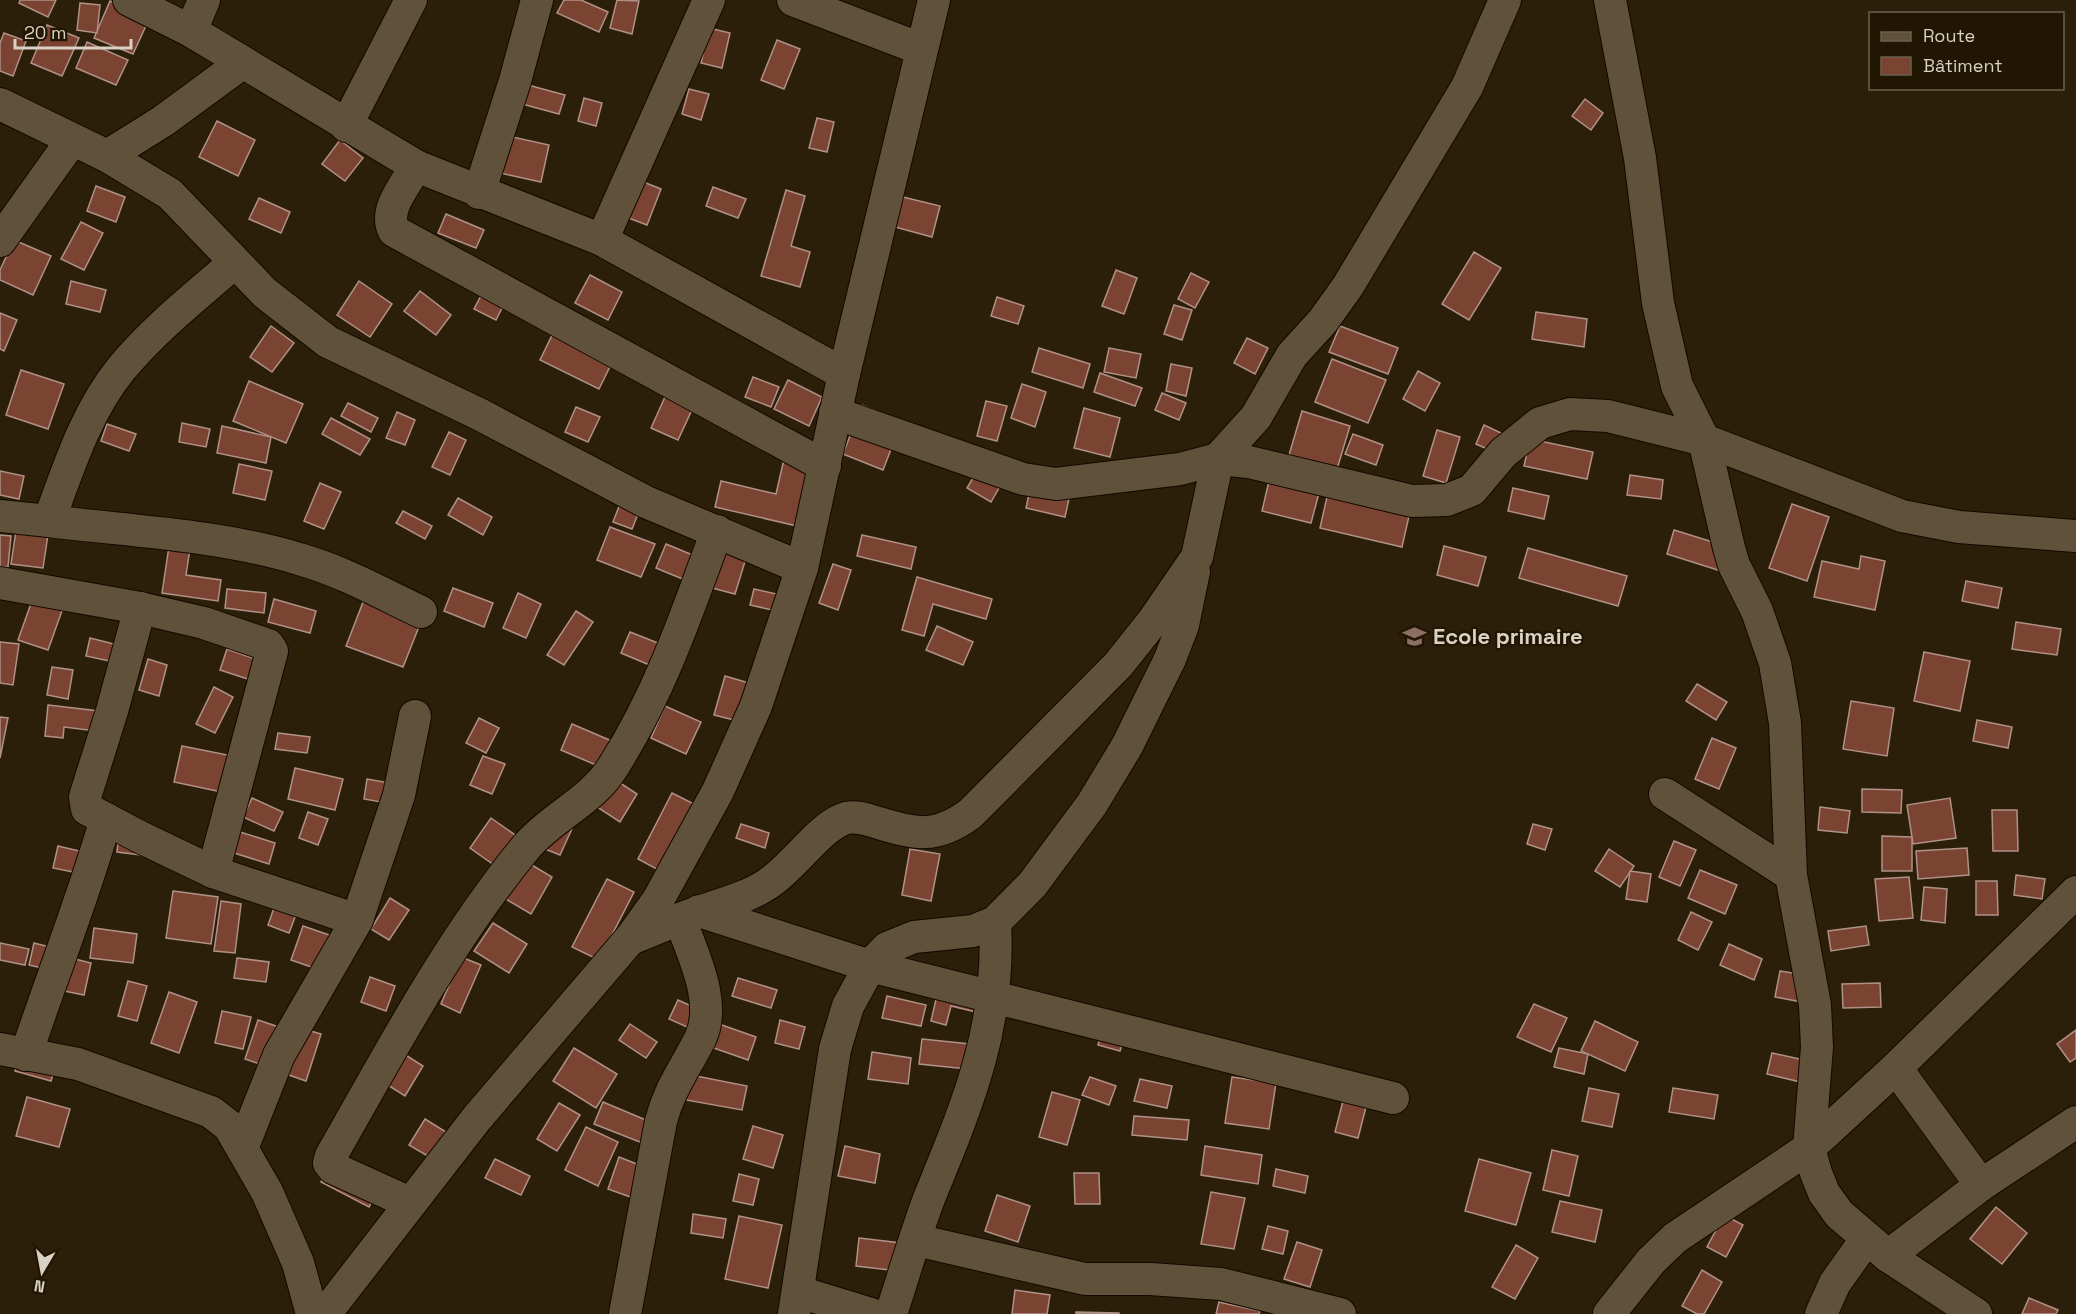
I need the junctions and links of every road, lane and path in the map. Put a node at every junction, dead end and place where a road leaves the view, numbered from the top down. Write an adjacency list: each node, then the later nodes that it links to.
1 (129, 0): 10 (street)
2 (204, 0): 10 (street)
3 (411, 0): 14 (street)
4 (537, 0): 18 (street)
5 (709, 0): 19 (street)
6 (793, 0): 11 (street)
7 (934, 0): 11 (street)
8 (1505, 0): 25 (street)
9 (1610, 0): 24 (street)
10 (191, 31): 12 (street)
11 (921, 49): 22 (street)
12 (242, 63): 14 (street); 16 (street)
13 (0, 104): 15 (street)
14 (346, 126): 17 (street)
15 (72, 140): 16 (street); 20 (street)
16 (107, 156): 21 (street)
17 (416, 166): 18 (street); 26 (street)
18 (479, 193): 19 (street)
19 (602, 240): 22 (street)
20 (0, 241)
21 (234, 263): 28 (street); 29 (street)
22 (844, 374): 23 (street)
23 (835, 413): 25 (street); 26 (street)
24 (1704, 440): 25 (street); 30 (street); 40 (street)
25 (1218, 459): 31 (street)
26 (825, 466): 32 (street)
27 (0, 516): 28 (street)
28 (49, 521): 35 (street)
29 (717, 531): 32 (street); 55 (street)
30 (2076, 536)
31 (1197, 558): 42 (street); 44 (street)
32 (802, 568): 45 (street)
33 (0, 583): 34 (street)
34 (140, 608): 38 (street); 39 (street)
35 (421, 612)
36 (415, 716): 43 (street)
37 (1665, 794): 40 (street)
38 (106, 819): 39 (street); 48 (street)
39 (213, 872): 43 (street)
40 (1791, 875): 53 (street)
41 (2076, 892): 49 (street)
42 (690, 915): 45 (street); 46 (street); 61 (street)
43 (357, 920): 52 (street)
44 (994, 922): 46 (street); 47 (street)
45 (630, 939): 55 (street)
46 (870, 966): 47 (street); 58 (street)
47 (993, 996): 50 (street); 56 (street)
48 (13, 1052): 52 (street)
49 (1896, 1068): 53 (street); 54 (street)
50 (1393, 1098)
51 (2076, 1122): 54 (street)
52 (243, 1146): 59 (street)
53 (1809, 1148): 57 (street); 65 (street)
54 (1981, 1185): 57 (street)
55 (410, 1203): 60 (street)
56 (916, 1240): 63 (street); 64 (street)
57 (1877, 1247): 66 (street); 67 (street)
58 (796, 1303): 62 (street)
59 (312, 1314)
60 (325, 1314)
61 (625, 1314)
62 (872, 1314)
63 (891, 1314)
64 (1340, 1314)
65 (1609, 1314)
66 (1821, 1314)
67 (1976, 1314)

